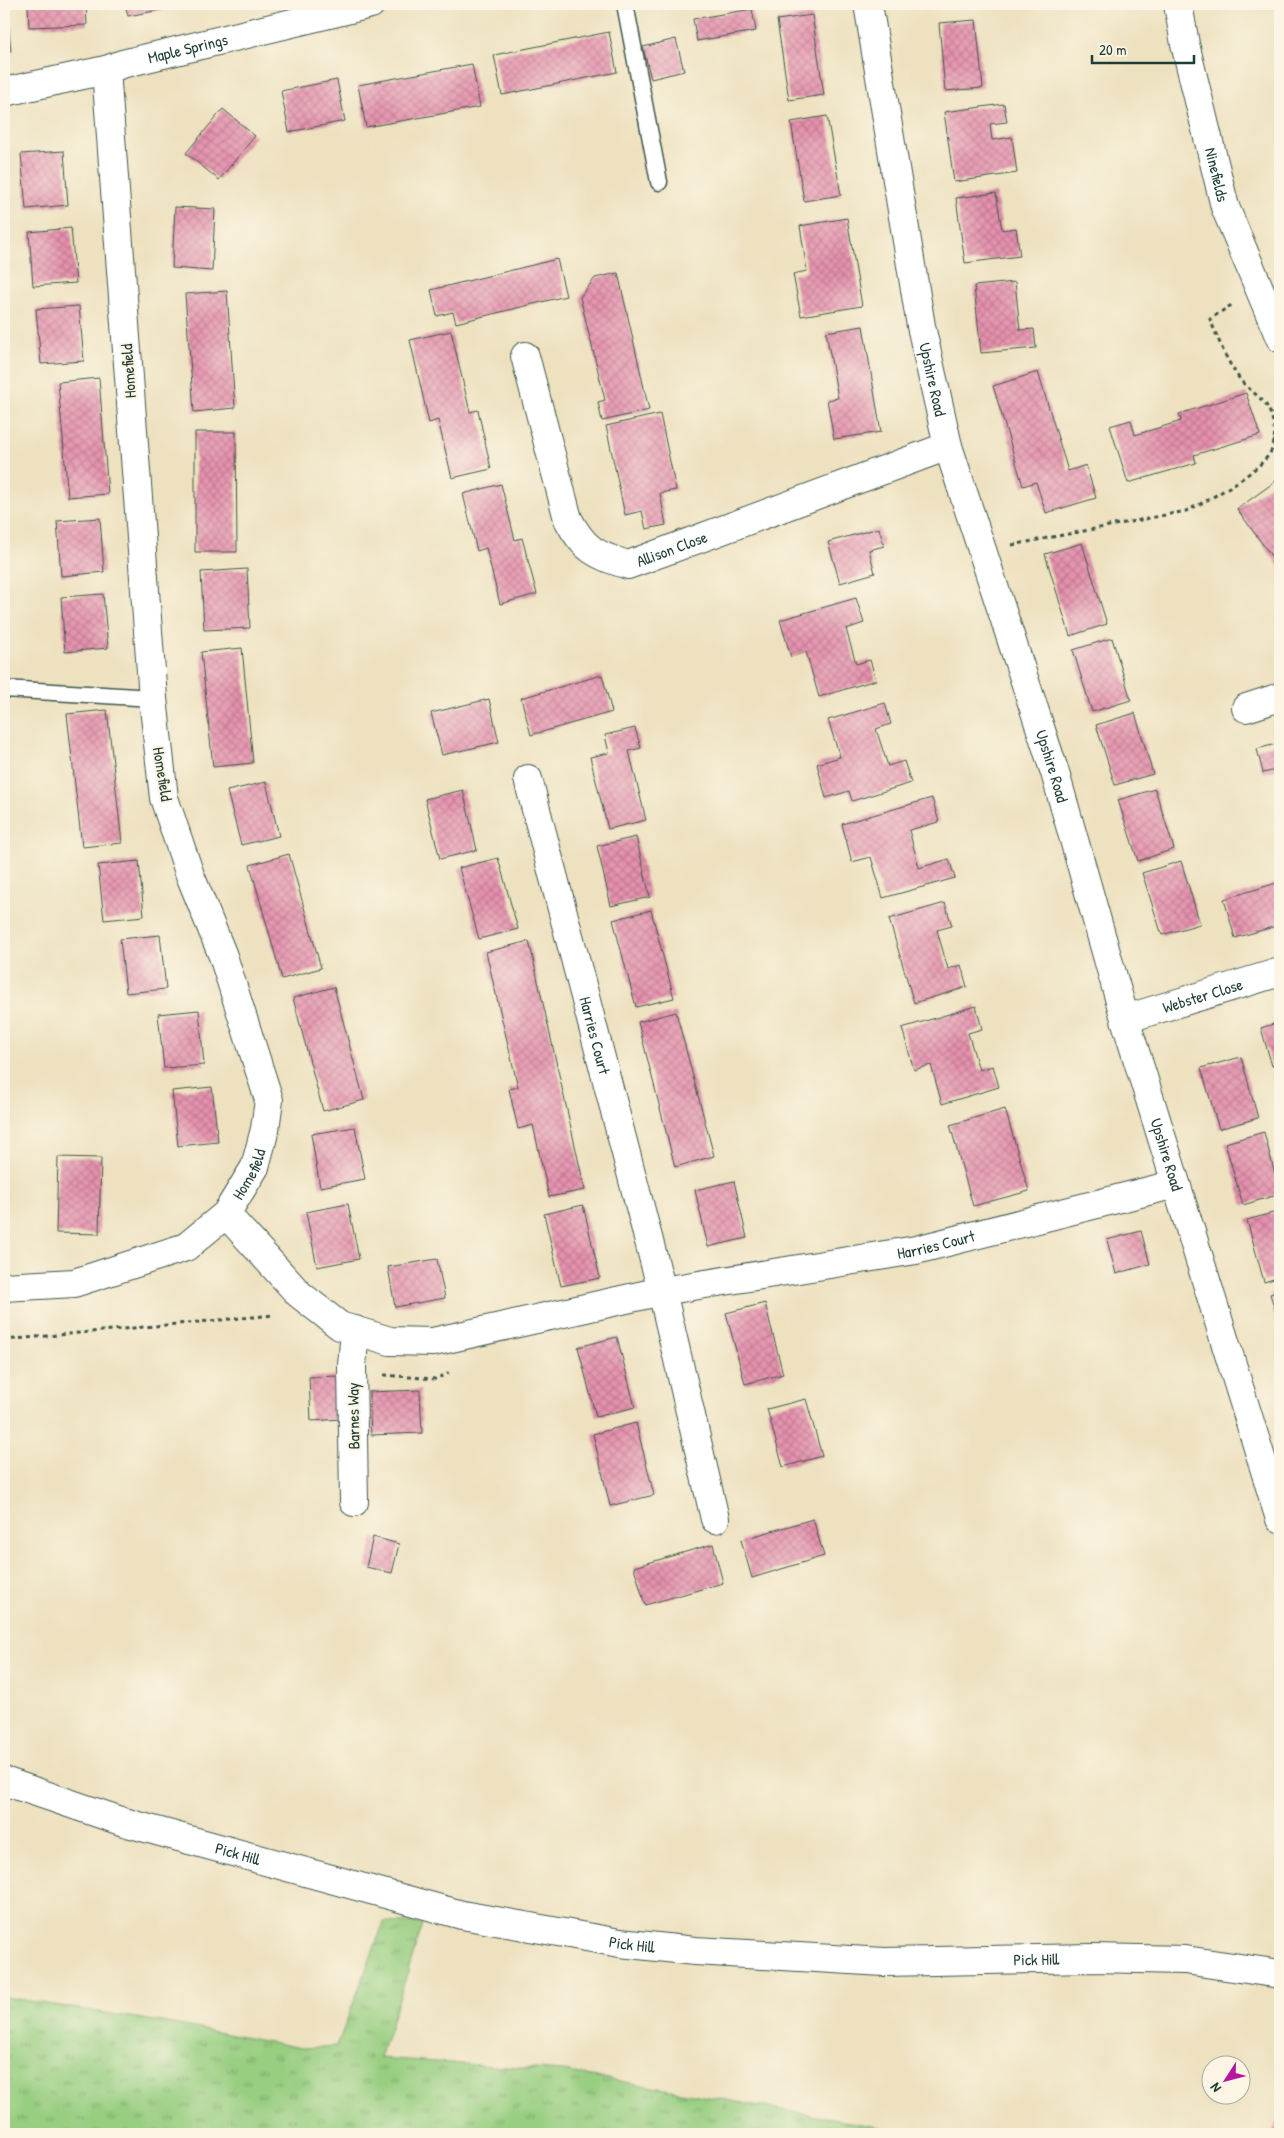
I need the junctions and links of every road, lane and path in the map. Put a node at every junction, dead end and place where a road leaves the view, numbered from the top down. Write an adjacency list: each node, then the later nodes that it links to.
1 (625, 4): 7 (lane)
2 (868, 4): 13 (street, Upshire Road)
3 (1178, 4): 8 (street, Ninefields)
4 (353, 5): 5 (street, Maple Springs)
5 (106, 70): 6 (street, Maple Springs); 17 (street, Homefield)
6 (4, 92)
7 (659, 182)
8 (1259, 286): 9 (street, Ninefields); 11 (path)
9 (1280, 338)
10 (525, 356): 13 (street, Allison Close)
11 (1273, 441): 12 (path); 14 (path)
12 (1280, 442)
13 (948, 446): 14 (street, Upshire Road)
14 (984, 551): 21 (street, Upshire Road)
15 (4, 689): 17 (lane)
16 (1280, 697): 18 (street)
17 (153, 698): 23 (street, Homefield)
18 (1246, 708)
19 (528, 780): 25 (street, Harries Court)
20 (1280, 972): 21 (street, Webster Close)
21 (1125, 1019): 22 (street, Upshire Road)
22 (1176, 1184): 25 (street, Harries Court); 33 (street, Upshire Road)
23 (226, 1214): 24 (street, Homefield); 27 (street, Harries Court)
24 (4, 1287)
25 (662, 1291): 28 (street, Harries Court); 32 (street, Harries Court)
26 (280, 1314): 29 (path)
27 (355, 1330): 28 (street, Harries Court); 30 (street, Barnes Way)
28 (455, 1337): 30 (path)
29 (4, 1340)
30 (352, 1366): 31 (street, Barnes Way)
31 (354, 1502)
32 (714, 1519)
33 (1280, 1519)
34 (4, 1782): 35 (street, Pick Hill)
35 (1280, 1974)

